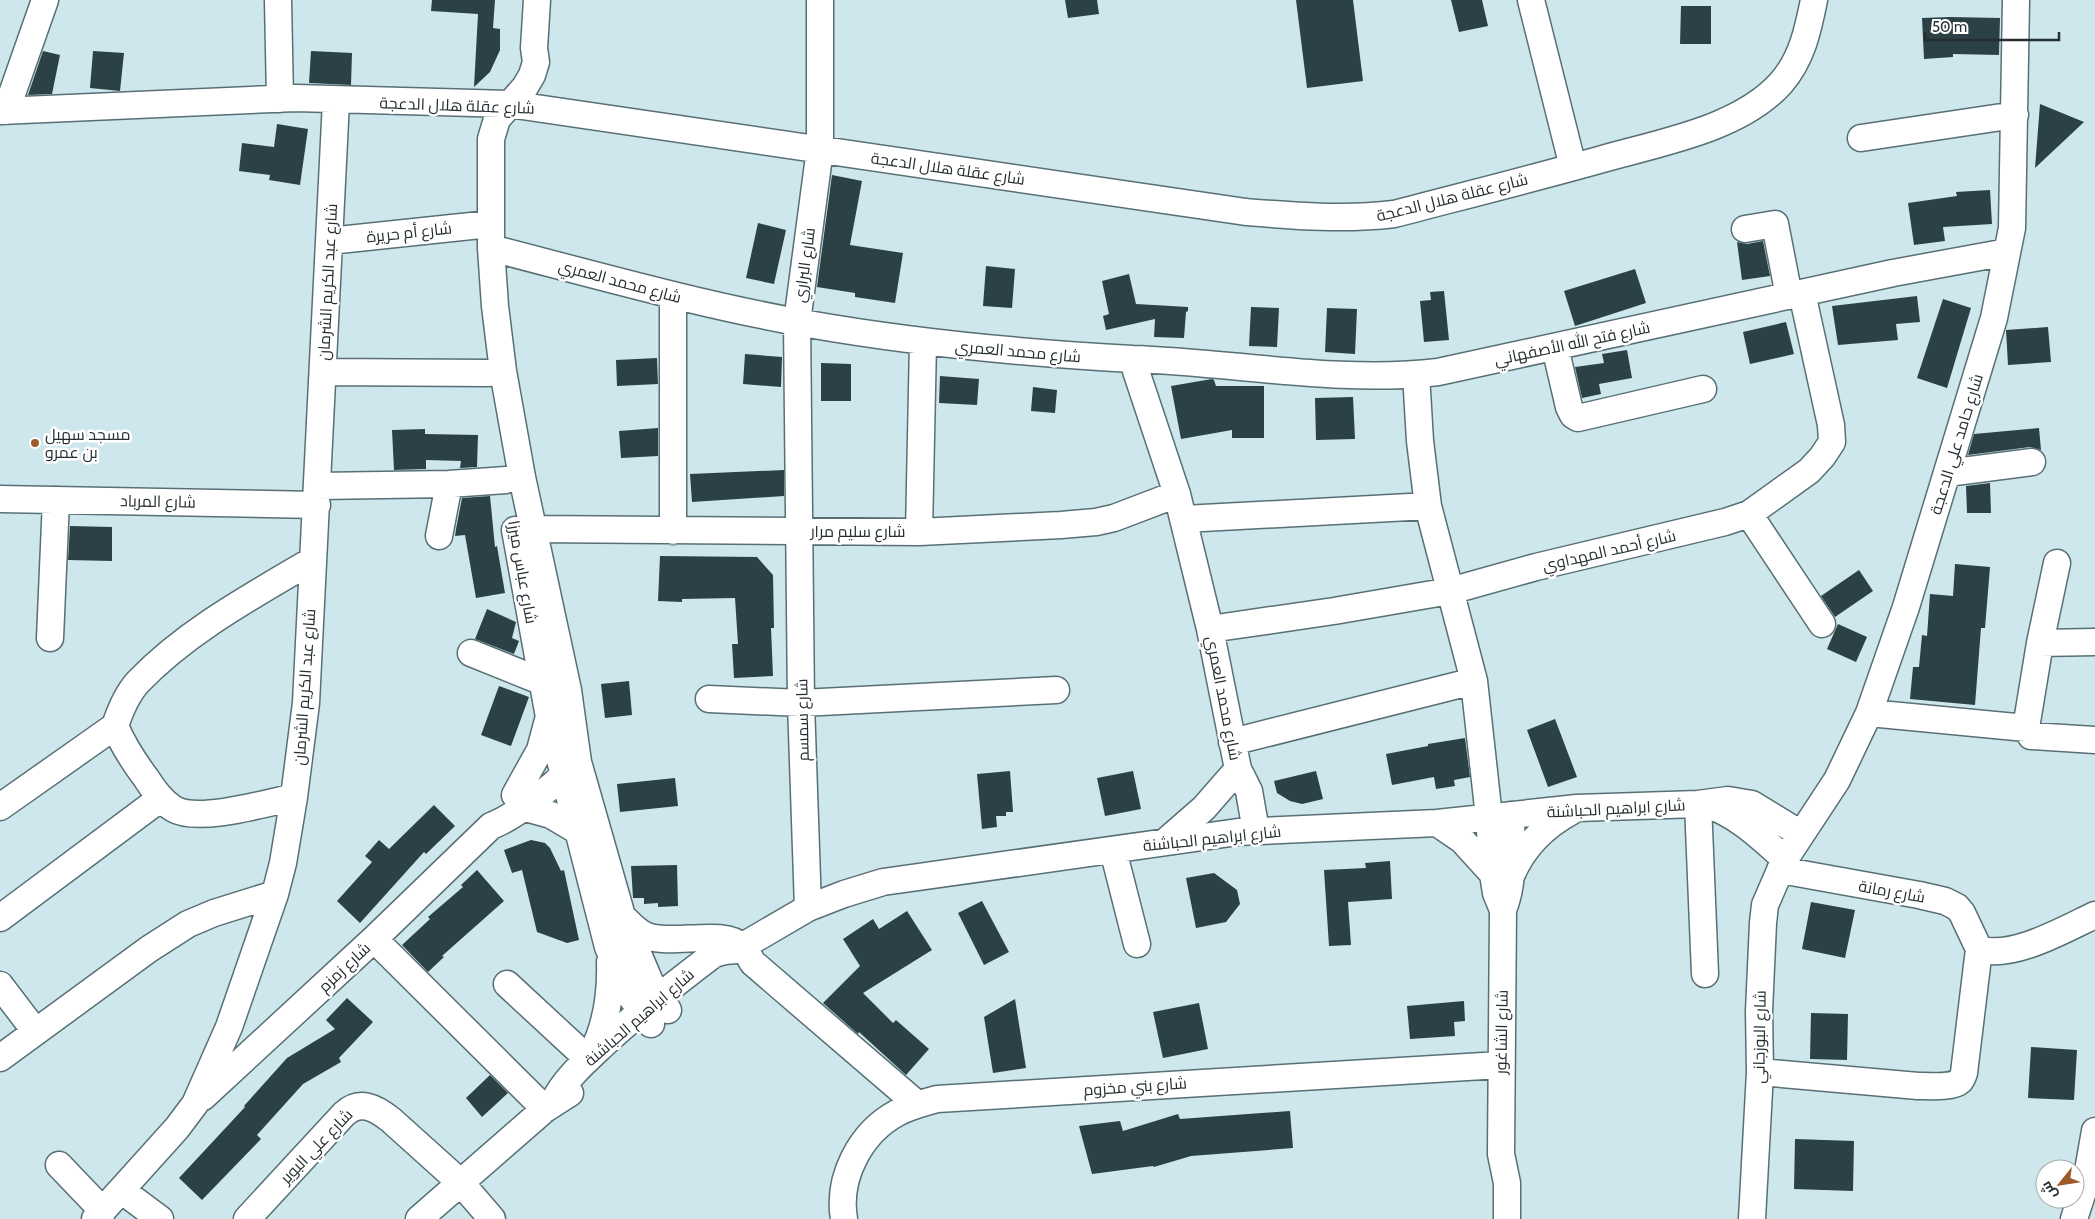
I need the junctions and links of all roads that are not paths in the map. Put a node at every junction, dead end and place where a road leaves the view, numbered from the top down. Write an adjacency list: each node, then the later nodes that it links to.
1 (45, 0): 12 (street)
2 (278, 0): 9 (street)
3 (294, 0): 9 (street)
4 (537, 0): 11 (street, شارع عباس ميرزا)
5 (820, 0): 15 (street, شارع البراري)
6 (1531, 0): 16 (street)
7 (1814, 0): 16 (street, شارع عقلة هلال الدعجة)
8 (2016, 0): 13 (street, شارع حامد علي الدعجة)
9 (288, 98): 10 (street, شارع عقلة هلال الدعجة); 12 (street, شارع عقلة هلال الدعجة)
10 (336, 101): 11 (street, شارع عقلة هلال الدعجة); 19 (street, شارع عبد الكريم الشرمان)
11 (499, 104): 15 (street, شارع عقلة هلال الدعجة); 18 (street, شارع عباس ميرزا)
12 (3, 111)
13 (2016, 114): 14 (street); 20 (street, شارع حامد علي الدعجة)
14 (1861, 138)
15 (820, 149): 16 (street, شارع عقلة هلال الدعجة); 23 (street, شارع البراري)
16 (1572, 167)
17 (1745, 229): 21 (street, شارع أحمد المهداوي)
18 (485, 232): 19 (street, شارع أم حريرة); 22 (street, شارع محمد العمري); 28 (street, شارع عباس ميرزا)
19 (329, 241): 27 (street, شارع عبد الكريم الشرمان)
20 (2007, 252): 21 (street, شارع فتح الله الأصفهاني); 32 (street, شارع حامد علي الدعجة)
21 (1796, 294): 25 (street, شارع فتح الله الأصفهاني); 40 (street, شارع أحمد المهداوي)
22 (673, 296): 23 (street, شارع محمد العمري); 43 (street)
23 (796, 322): 24 (street, شارع محمد العمري); 44 (street, شارع البراري)
24 (923, 342): 26 (street, شارع محمد العمري); 45 (street)
25 (1555, 347): 29 (street, شارع فتح الله الأصفهاني); 30 (street)
26 (1132, 359): 29 (street, شارع فتح الله الأصفهاني); 35 (street, شارع محمد العمري)
27 (323, 372): 28 (street); 36 (street, شارع عبد الكريم الشرمان)
28 (496, 372): 33 (street, شارع عباس ميرزا); 42 (street, شارع عباس ميرزا)
29 (1416, 374): 39 (street, شارع الشاغور)
30 (1703, 389)
31 (2032, 462): 32 (street)
32 (1947, 472): 61 (street, شارع حامد علي الدعجة)
33 (506, 480): 34 (street, شارع المرباد); 57 (street, شارع عباس ميرزا)
34 (449, 484): 36 (street, شارع المرباد); 46 (street)
35 (1177, 494): 41 (street, شارع محمد العمري); 45 (street, شارع سليم مرار)
36 (317, 495): 38 (street, شارع المرباد); 47 (street, شارع عبد الكريم الشرمان)
37 (0, 499): 38 (street, شارع المرباد)
38 (56, 500): 52 (street)
39 (1428, 506): 41 (street); 49 (street, شارع الشاغور)
40 (1749, 514): 49 (street, شارع أحمد المهداوي); 50 (street)
41 (1184, 519): 51 (street, شارع محمد العمري)
42 (533, 529): 43 (street, شارع سليم مرار); 67 (street, شارع عباس ميرزا)
43 (673, 531): 44 (street, شارع سليم مرار)
44 (800, 531): 45 (street, شارع سليم مرار); 60 (street, شارع سمسم)
45 (919, 532)
46 (439, 536)
47 (313, 560): 63 (street); 69 (street, شارع عبد الكريم الشرمان)
48 (2056, 563): 54 (street)
49 (1450, 591): 51 (street, شارع أحمد المهداوي); 56 (street, شارع الشاغور)
50 (1822, 624)
51 (1210, 629): 66 (street, شارع محمد العمري)
52 (50, 638)
53 (2095, 642): 54 (street)
54 (2040, 643): 64 (street)
55 (471, 653): 57 (street)
56 (1474, 681): 66 (street); 75 (street, شارع الشاغور)
57 (543, 682): 62 (street, شارع عباس ميرزا)
58 (1056, 690): 60 (street)
59 (709, 699): 60 (street)
60 (801, 703): 85 (street, شارع سمسم)
61 (1869, 713): 64 (street); 79 (street, شارع حامد علي الدعجة)
62 (549, 717): 67 (street, شارع عباس ميرزا); 71 (street)
63 (115, 726): 70 (street); 73 (street)
64 (2026, 728): 65 (street)
65 (2095, 740)
66 (1232, 742): 68 (street, شارع محمد العمري)
67 (570, 765): 71 (street, شارع زمزم); 77 (street, شارع عباس ميرزا); 87 (street, شارع عباس ميرزا)
68 (1238, 769): 78 (street, شارع محمد العمري); 80 (street)
69 (294, 797): 70 (street); 84 (street, شارع عبد الكريم الشرمان)
70 (160, 798): 88 (street)
71 (519, 801): 77 (street); 89 (street, شارع زمزم)
72 (1702, 804): 74 (street, شارع ابراهيم الحباشنة); 79 (street, شارع ابراهيم الحباشنة); 82 (street, شارع ابراهيم الحباشنة); 94 (street)
73 (0, 807)
74 (1577, 808): 75 (street, شارع ابراهيم الحباشنة); 83 (street)
75 (1500, 816): 76 (street, شارع ابراهيم الحباشنة); 83 (street, شارع الشاغور)
76 (1437, 823): 78 (street, شارع ابراهيم الحباشنة); 83 (street)
77 (578, 831): 91 (street, شارع عباس ميرزا)
78 (1247, 832): 80 (street, شارع ابراهيم الحباشنة)
79 (1801, 834): 82 (street, شارع حامد علي الدعجة)
80 (1165, 842): 81 (street, شارع ابراهيم الحباشنة)
81 (1113, 850): 85 (street, شارع ابراهيم الحباشنة); 90 (street)
82 (1782, 864): 93 (street, شارع رمانة); 102 (street, شارع البوزجاني)
83 (1502, 876): 101 (street, شارع الشاغور)
84 (275, 894): 98 (street); 103 (street, شارع عبد الكريم الشرمان)
85 (808, 908): 92 (street, شارع ابراهيم الحباشنة)
86 (2095, 915): 93 (street)
87 (622, 916): 92 (street); 97 (street, شارع عباس ميرزا)
88 (0, 918)
89 (374, 939): 103 (street, شارع زمزم); 105 (street)
90 (1137, 944)
91 (608, 947): 97 (street, شارع عباس ميرزا); 100 (street)
92 (739, 949): 97 (street, شارع ابراهيم الحباشنة); 104 (street)
93 (1979, 949): 102 (street)
94 (1705, 974)
95 (507, 984): 100 (street)
96 (0, 985): 98 (street)
97 (655, 1011): 100 (street, شارع ابراهيم الحباشنة); 105 (street, شارع ابراهيم الحباشنة)
98 (35, 1031): 99 (street)
99 (0, 1058)
100 (589, 1058): 105 (street, شارع ابراهيم الحباشنة)
101 (1500, 1065): 104 (street, شارع بني مخزوم); 107 (street, شارع الشاغور)
102 (1760, 1072): 120 (street, شارع البوزجاني)
103 (195, 1104): 111 (street, شارع عبد الكريم الشرمان)
104 (917, 1104): 117 (street, شارع بني مخزوم)
105 (549, 1105): 109 (street, شارع ابراهيم الحباشنة)
106 (2095, 1131): 110 (street)
107 (1501, 1154): 118 (street, شارع الشاغور); 119 (street, شارع الشاغور)
108 (59, 1165): 112 (street)
109 (461, 1182): 114 (street, شارع علي البوير); 115 (street, شارع ابراهيم الحباشنة); 116 (street, شارع علي البوير)
110 (2090, 1183): 121 (street)
111 (121, 1190): 112 (street, شارع عبد الكريم الشرمان); 113 (street)
112 (99, 1215)
113 (160, 1219)
114 (247, 1219)
115 (419, 1219)
116 (492, 1219)
117 (844, 1219)
118 (1491, 1219)
119 (1507, 1219)
120 (1752, 1219)
121 (2074, 1219)

